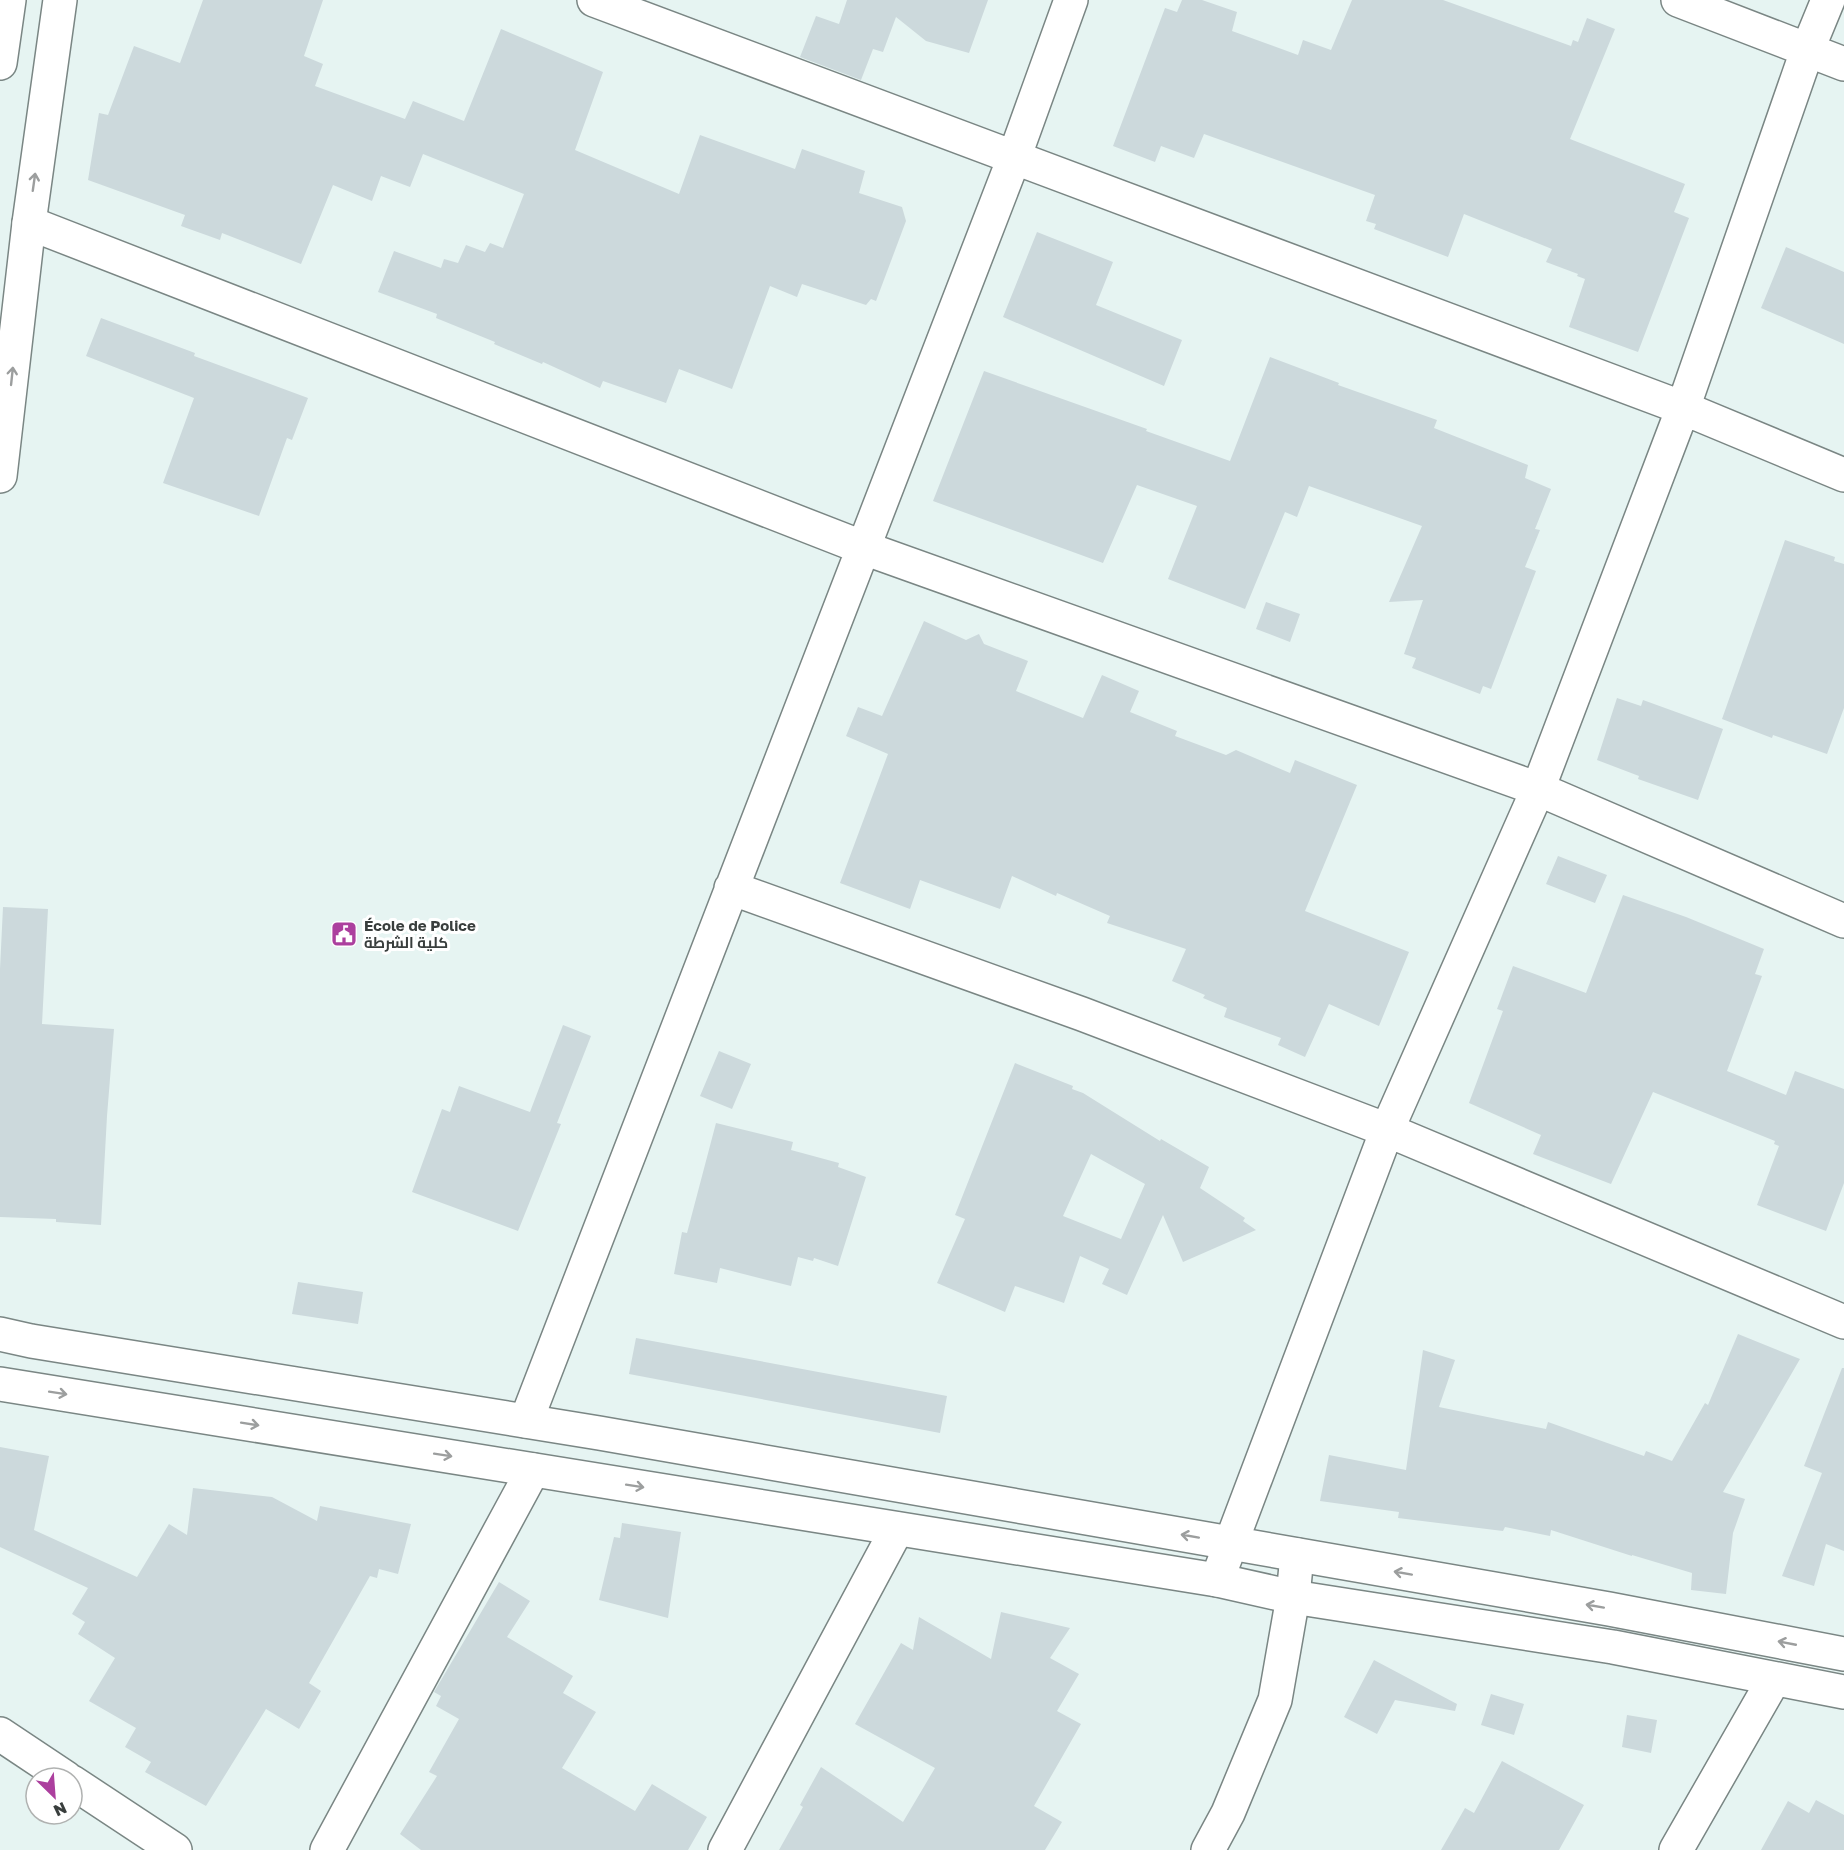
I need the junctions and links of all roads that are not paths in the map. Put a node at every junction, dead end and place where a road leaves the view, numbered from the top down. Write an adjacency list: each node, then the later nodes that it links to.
1 (9, 0): 8 (street)
2 (60, 0): 11 (street, one-way to 2)
3 (594, 0): 10 (street)
4 (1071, 0): 10 (street)
5 (1678, 0): 7 (street)
6 (1828, 0): 7 (street)
7 (1807, 51): 9 (street); 12 (street)
8 (0, 63)
9 (1844, 64)
10 (1014, 158): 12 (street); 15 (street)
11 (29, 223): 14 (street, one-way to 11); 15 (street)
12 (1683, 408): 13 (street); 16 (street)
13 (1844, 475)
14 (0, 476)
15 (864, 548): 16 (street); 17 (street)
16 (1539, 789): 18 (street); 19 (street)
17 (731, 888): 19 (street); 23 (street)
18 (1844, 921)
19 (1387, 1130): 20 (street); 26 (street)
20 (1844, 1322)
21 (0, 1334): 23 (street)
22 (0, 1384): 24 (street, one-way to 24)
23 (526, 1421): 26 (street, one-way to 23)
24 (533, 1470): 25 (street, one-way to 25); 37 (street)
25 (897, 1529): 28 (street); 38 (street)
26 (1230, 1543): 27 (street); 28 (street)
27 (1297, 1555): 29 (street); 30 (street, one-way to 27)
28 (1217, 1580): 29 (street)
29 (1293, 1597): 31 (street); 39 (street)
30 (1844, 1654)
31 (1774, 1678): 32 (street); 40 (street)
32 (1844, 1692)
33 (0, 1734): 34 (street)
34 (48, 1766)
35 (84, 1790): 36 (street)
36 (175, 1850)
37 (327, 1850)
38 (724, 1850)
39 (1208, 1850)
40 (1676, 1850)

